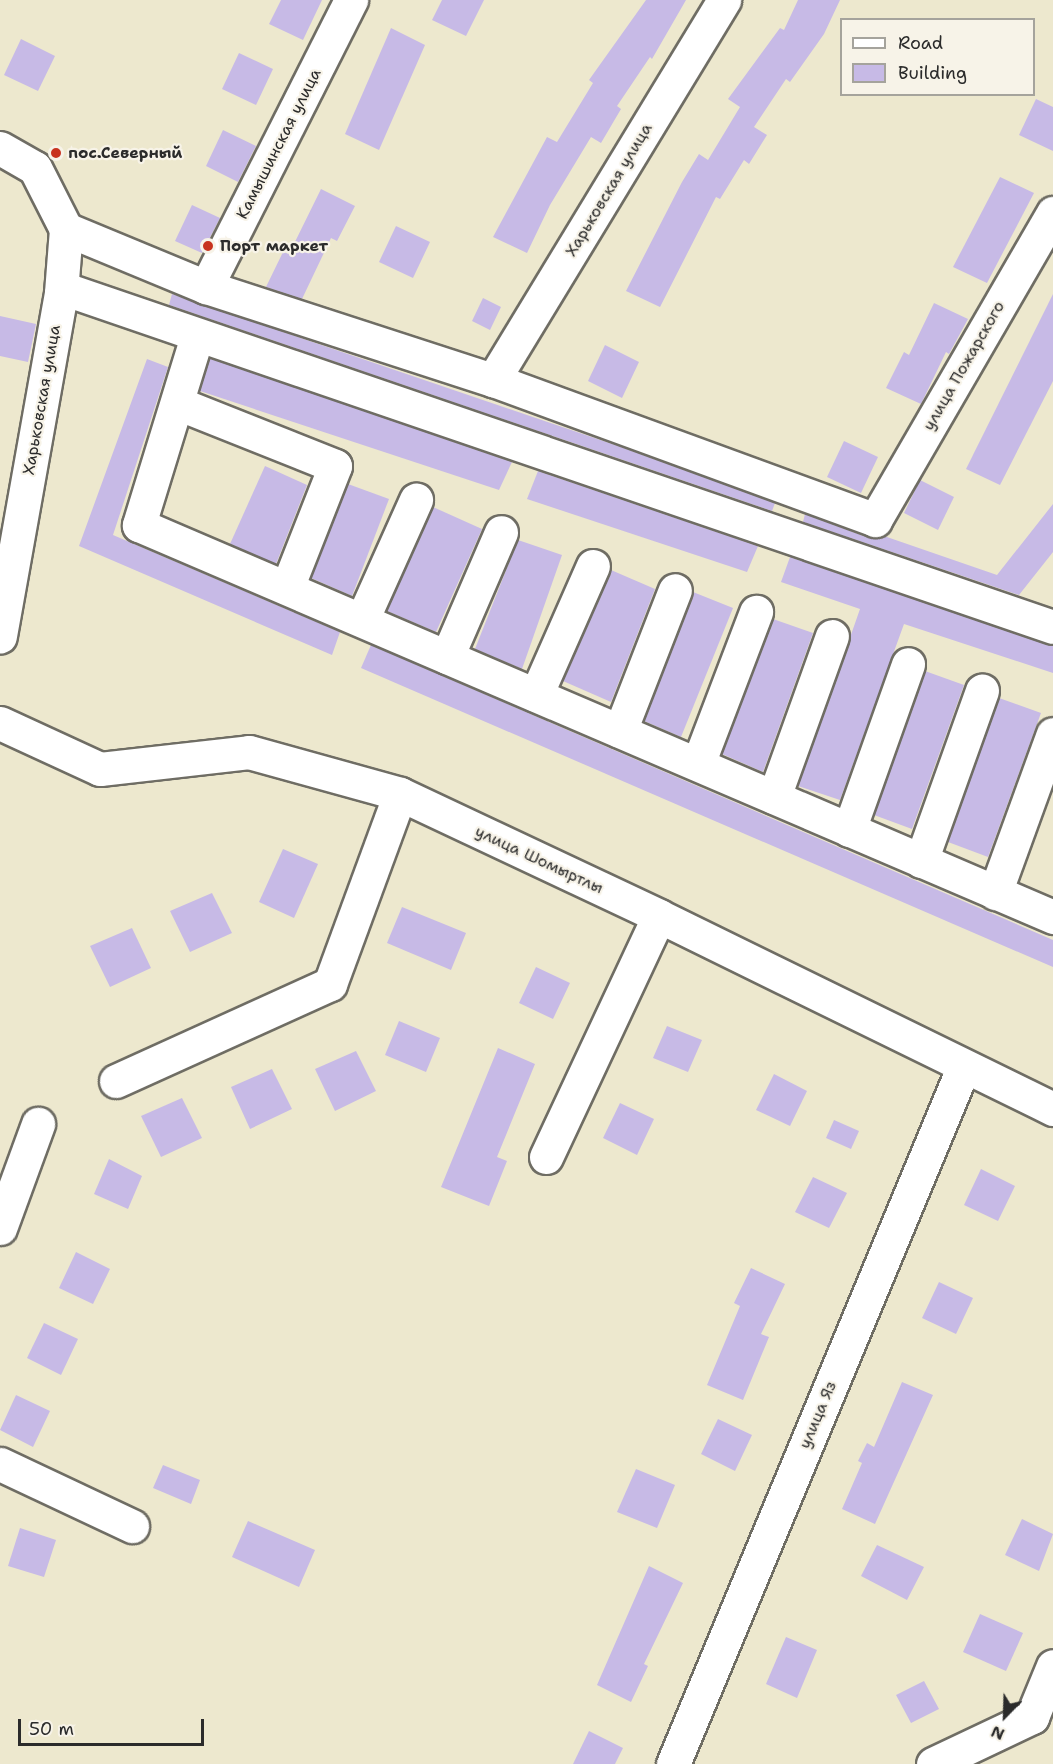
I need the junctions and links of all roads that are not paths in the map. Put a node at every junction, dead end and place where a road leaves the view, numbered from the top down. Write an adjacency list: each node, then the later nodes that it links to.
1 (351, 0): 6 (street, Камышинская улица)
2 (724, 0): 9 (street, Харьковская улица)
3 (0, 148): 5 (street)
4 (1053, 213): 9 (street, улица Пожарского)
5 (66, 229): 6 (street); 7 (street, Харьковская улица)
6 (206, 287): 9 (street)
7 (62, 288): 8 (street); 20 (street, Харьковская улица)
8 (197, 336): 10 (street); 17 (street)
9 (494, 380)
10 (177, 403): 14 (street); 14 (street)
11 (416, 500): 18 (street)
12 (501, 532): 21 (street)
13 (594, 566): 24 (street)
14 (287, 588): 18 (street)
15 (675, 590): 26 (street)
16 (756, 612): 28 (street)
17 (1049, 619)
18 (362, 620): 21 (street)
19 (832, 636): 30 (street)
20 (0, 637)
21 (447, 657): 24 (street)
22 (908, 664): 31 (street)
23 (982, 691): 32 (street)
24 (536, 695): 26 (street)
25 (0, 723): 29 (street, улица Шомыртлы)
26 (620, 731): 28 (street)
27 (1053, 734): 33 (street)
28 (698, 765): 30 (street)
29 (400, 794): 34 (street, улица Шомыртлы); 37 (street)
30 (774, 797): 31 (street)
31 (849, 830): 32 (street)
32 (921, 861): 33 (street)
33 (995, 893): 35 (street)
34 (659, 916): 36 (street, улица Шомыртлы); 40 (street)
35 (1053, 917)
36 (964, 1066): 38 (street, улица Шомыртлы); 45 (street, улица Яз)
37 (116, 1082)
38 (1053, 1109)
39 (38, 1124): 41 (street)
40 (546, 1157)
41 (0, 1228)
42 (0, 1464): 43 (street)
43 (132, 1526)
44 (1053, 1666): 46 (street)
45 (673, 1764)
46 (933, 1764)

